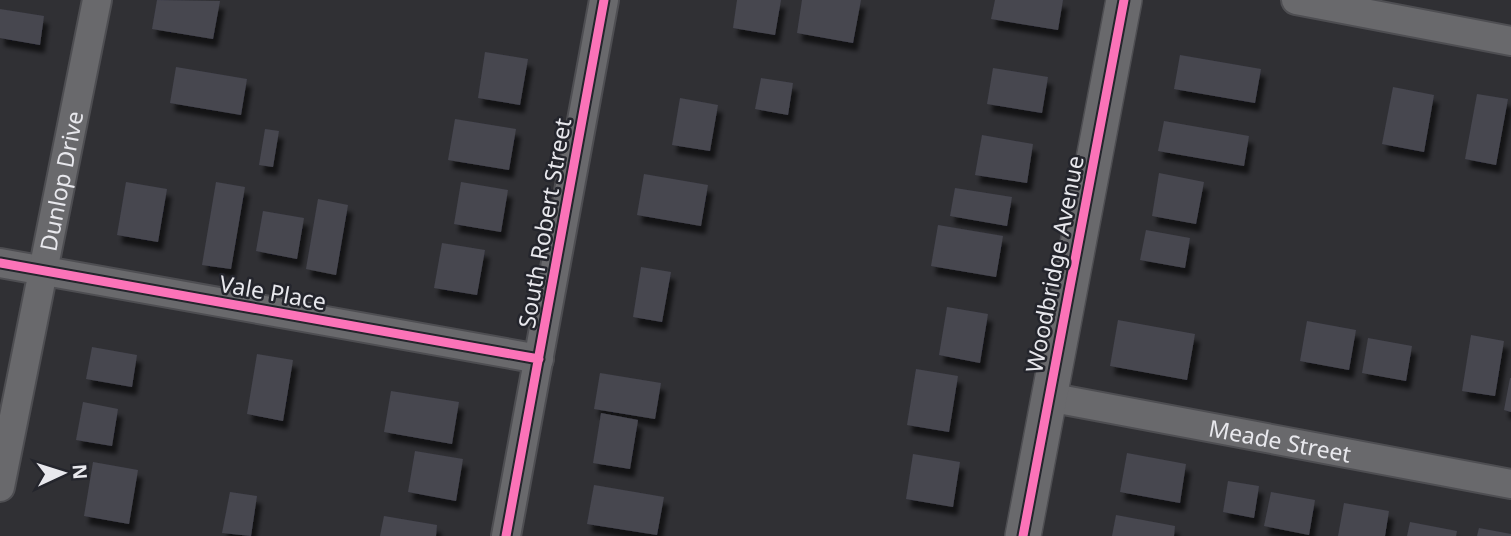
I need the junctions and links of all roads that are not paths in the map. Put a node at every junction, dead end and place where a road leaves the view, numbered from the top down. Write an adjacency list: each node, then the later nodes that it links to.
1 (97, 0): 7 (street, Dunlop Drive)
2 (604, 0): 8 (street, South Robert Street)
3 (1124, 0): 9 (street, Woodbridge Avenue)
4 (1296, 0): 5 (street)
5 (1511, 41)
6 (0, 263): 7 (street, Vale Place)
7 (43, 271): 8 (street, Vale Place); 11 (street, Dunlop Drive)
8 (539, 359): 12 (street, South Robert Street)
9 (1048, 397): 10 (street, Meade Street); 13 (street, Woodbridge Avenue)
10 (1511, 484)
11 (0, 486)
12 (506, 536)
13 (1023, 536)

